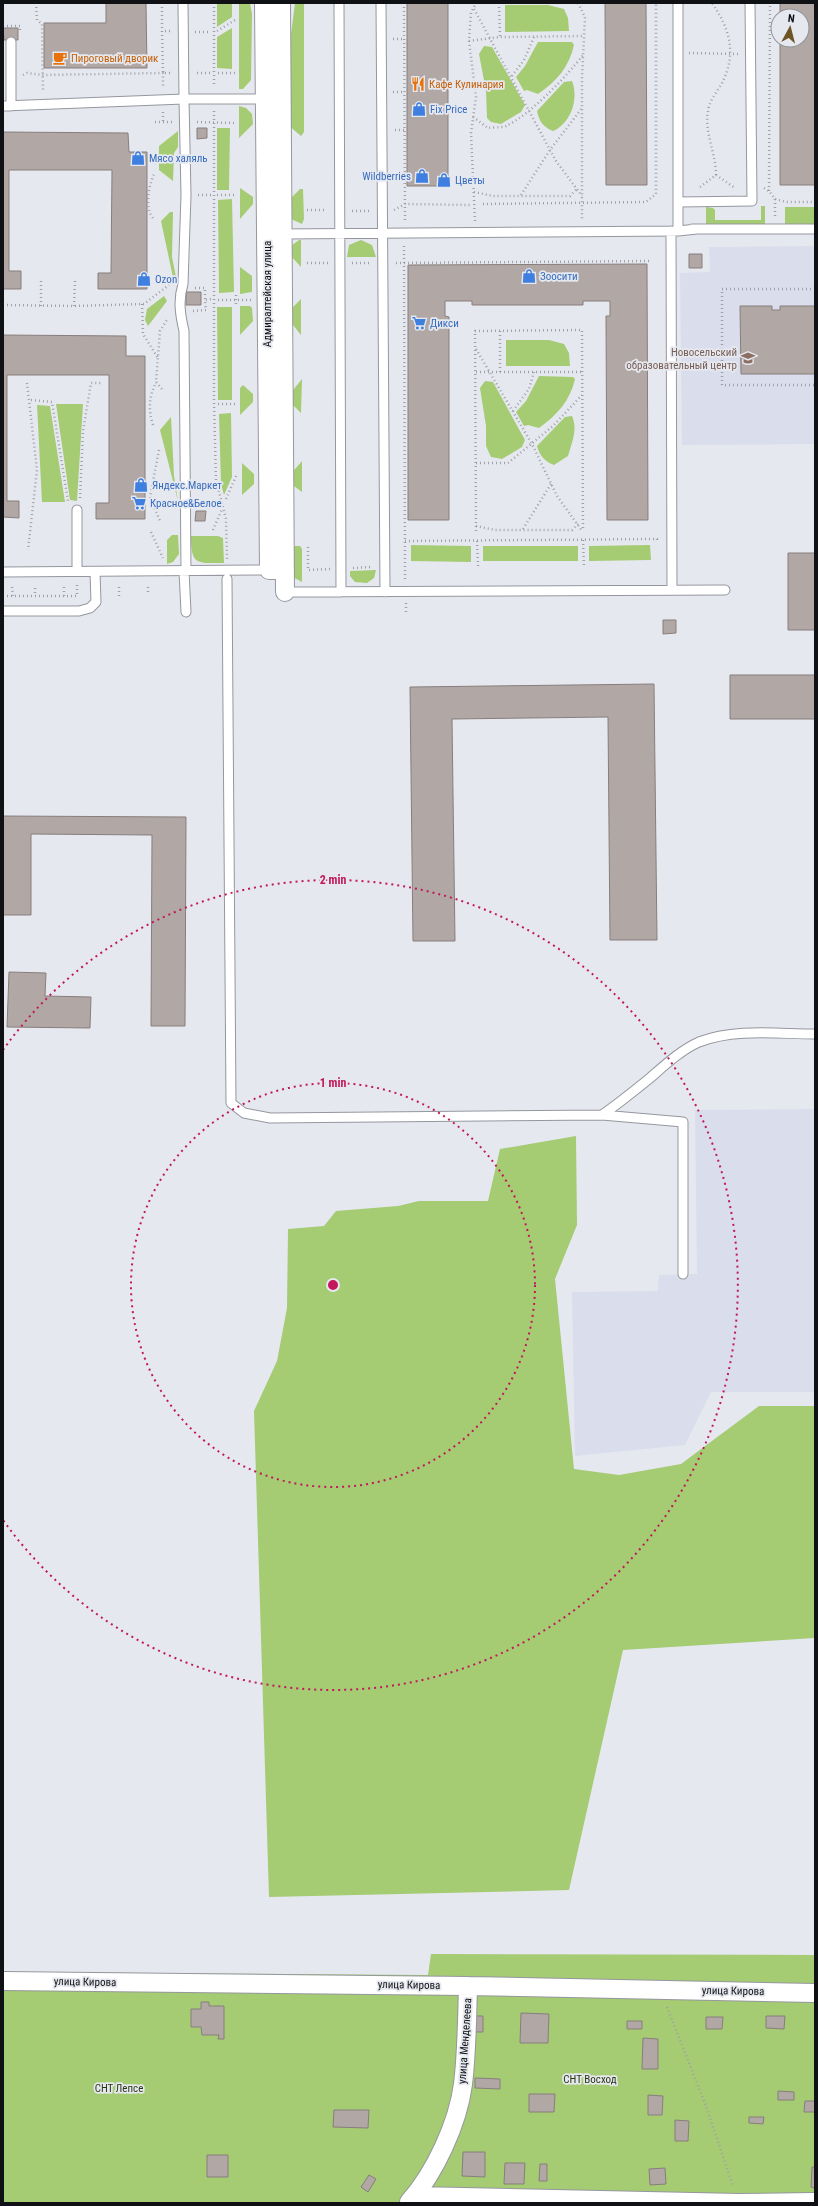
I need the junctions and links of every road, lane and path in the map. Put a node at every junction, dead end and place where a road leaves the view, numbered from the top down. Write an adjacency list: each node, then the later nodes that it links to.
1 (36, 3): 43 (path)
2 (162, 3): 20 (path)
3 (183, 3): 50 (lane)
4 (214, 3): 24 (path)
5 (264, 3): 51 (street, Адмиралтейская улица)
6 (281, 3): 51 (street, Адмиралтейская улица)
7 (339, 3): 87 (lane)
8 (381, 3): 94 (lane)
9 (404, 3): 29 (path)
10 (476, 3): 18 (path)
11 (499, 3): 26 (path)
12 (578, 3): 25 (path)
13 (656, 3): 82 (path)
14 (678, 3): 80 (lane)
15 (712, 3): 35 (path)
16 (750, 3): 80 (lane)
17 (770, 3): 79 (path)
18 (473, 8): 30 (path); 31 (path)
19 (235, 20): 24 (path)
20 (162, 31): 21 (path); 37 (path)
21 (176, 31)
22 (190, 32): 23 (path)
23 (208, 32)
24 (215, 32): 46 (path)
25 (584, 36): 27 (path); 34 (path)
26 (500, 37): 27 (path); 30 (path)
27 (534, 37): 44 (path)
28 (392, 39): 29 (path)
29 (404, 39): 65 (path)
30 (491, 40): 31 (path); 44 (path)
31 (469, 41): 57 (path)
32 (11, 42): 45 (lane)
33 (687, 53): 35 (path)
34 (583, 54): 54 (path); 56 (path)
35 (730, 54): 36 (path); 68 (path)
36 (744, 54)
37 (163, 73): 38 (path); 43 (path); 47 (path)
38 (176, 73)
39 (196, 73): 40 (path)
40 (210, 73)
41 (218, 73): 42 (path)
42 (235, 73)
43 (43, 75): 45 (path)
44 (512, 76): 56 (path)
45 (11, 80): 52 (lane)
46 (214, 90)
47 (163, 92)
48 (392, 92): 49 (path)
49 (402, 92)
50 (184, 99): 51 (lane); 52 (lane); 172 (lane)
51 (273, 99): 97 (street, Адмиралтейская улица)
52 (7, 106)
53 (214, 107): 62 (path)
54 (582, 108): 66 (path); 78 (path)
55 (163, 109): 59 (path)
56 (530, 109): 57 (path); 66 (path)
57 (473, 117): 72 (path)
58 (155, 122): 59 (path)
59 (163, 122): 60 (path)
60 (179, 122)
61 (189, 122): 62 (path)
62 (214, 122): 63 (path); 165 (path)
63 (235, 123)
64 (393, 130): 65 (path)
65 (404, 130): 83 (path)
66 (550, 150): 71 (path); 77 (path)
67 (155, 172): 88 (path)
68 (716, 174): 69 (path); 70 (path)
69 (700, 187)
70 (735, 188)
71 (577, 189): 77 (path); 78 (path)
72 (474, 192): 77 (path); 95 (path)
73 (194, 195): 74 (path)
74 (211, 195)
75 (217, 195): 76 (path)
76 (236, 195)
77 (521, 196)
78 (582, 196): 82 (path)
79 (775, 199): 81 (path); 91 (path)
80 (678, 202): 93 (lane)
81 (815, 202)
82 (582, 203): 84 (path); 92 (path)
83 (405, 204): 85 (path); 89 (path)
84 (483, 204)
85 (471, 205)
86 (308, 210): 87 (path)
87 (340, 211): 96 (lane)
88 (153, 218)
89 (405, 224)
90 (815, 228): 91 (lane)
91 (775, 229): 93 (lane)
92 (582, 231): 93 (lane); 95 (lane)
93 (675, 231): 183 (lane)
94 (383, 232): 95 (lane); 96 (lane); 187 (lane)
95 (475, 232)
96 (340, 233): 97 (lane); 186 (lane)
97 (274, 234): 171 (street, Адмиралтейская улица)
98 (405, 240): 103 (path)
99 (651, 261): 103 (path)
100 (332, 263): 104 (path)
101 (349, 263): 102 (path)
102 (375, 263)
103 (403, 263): 158 (path)
104 (307, 264)
105 (41, 280): 119 (path)
106 (75, 281): 120 (path)
107 (172, 285): 116 (path)
108 (193, 288): 112 (path)
109 (815, 289): 134 (path)
110 (236, 292): 114 (path)
111 (211, 299): 112 (path)
112 (205, 300): 121 (path)
113 (218, 300): 114 (path)
114 (236, 300): 115 (path); 117 (path)
115 (254, 300)
116 (142, 304): 120 (path); 125 (path)
117 (236, 304)
118 (3, 305): 119 (path)
119 (41, 306): 120 (path)
120 (74, 306)
121 (187, 311)
122 (173, 312): 125 (path)
123 (500, 331): 124 (path); 128 (path); 130 (path)
124 (476, 348): 126 (path); 127 (path)
125 (158, 358): 131 (path)
126 (476, 372): 127 (path); 144 (path)
127 (490, 372): 128 (path); 140 (path)
128 (500, 372): 129 (path)
129 (534, 372): 130 (path); 140 (path)
130 (582, 372): 136 (path)
131 (156, 382): 135 (path); 141 (path)
132 (27, 383): 137 (path)
133 (102, 383): 148 (path)
134 (815, 385)
135 (162, 389)
136 (582, 395): 142 (path); 151 (path)
137 (31, 400): 148 (path); 162 (path)
138 (218, 404): 139 (path)
139 (236, 404)
140 (512, 411): 142 (path)
141 (153, 425)
142 (532, 444): 144 (path); 146 (path)
143 (160, 450): 150 (path)
144 (476, 463): 152 (path)
145 (237, 474): 147 (path)
146 (552, 484): 151 (path); 154 (path)
147 (226, 499)
148 (79, 506): 164 (lane)
149 (222, 509): 153 (path)
150 (160, 521)
151 (578, 524): 154 (path)
152 (476, 526): 154 (path); 155 (path)
153 (213, 530)
154 (523, 530)
155 (476, 531)
156 (151, 532): 163 (path)
157 (657, 539): 159 (path)
158 (405, 540): 160 (path); 177 (path)
159 (583, 540): 160 (path); 168 (path)
160 (477, 541): 166 (path)
161 (308, 547): 169 (path)
162 (28, 550)
163 (163, 564)
164 (77, 566)
165 (227, 566)
166 (478, 566)
167 (377, 567): 170 (path)
168 (584, 567)
169 (332, 568)
170 (349, 568)
171 (277, 570): 172 (lane); 185 (street, Адмиралтейская улица)
172 (185, 571): 174 (lane); 195 (lane)
173 (3, 572): 174 (lane)
174 (95, 572): 194 (lane)
175 (228, 579): 197 (lane)
176 (77, 580): 192 (path)
177 (405, 583)
178 (12, 587): 190 (path)
179 (64, 587): 192 (path)
180 (148, 587): 188 (path)
181 (35, 588): 191 (path)
182 (119, 588): 193 (path)
183 (672, 590): 184 (lane); 187 (lane)
184 (725, 590)
185 (285, 592): 186 (lane)
186 (341, 592): 187 (lane)
187 (385, 592)
188 (148, 595)
189 (3, 596): 190 (path)
190 (13, 596): 191 (path)
191 (35, 596): 192 (path)
192 (64, 596)
193 (119, 596)
194 (3, 611)
195 (186, 612)
196 (815, 1034): 197 (lane)
197 (602, 1115): 198 (lane)
198 (683, 1274)
199 (3, 1981): 200 (street, улица Кирова)
200 (468, 1986): 201 (street, улица Кирова); 203 (street, улица Менделеева)
201 (660, 1990): 202 (street, улица Кирова); 205 (path)
202 (815, 1992)
203 (412, 2199): 205 (street)
204 (815, 2202): 205 (street)
205 (739, 2203)

